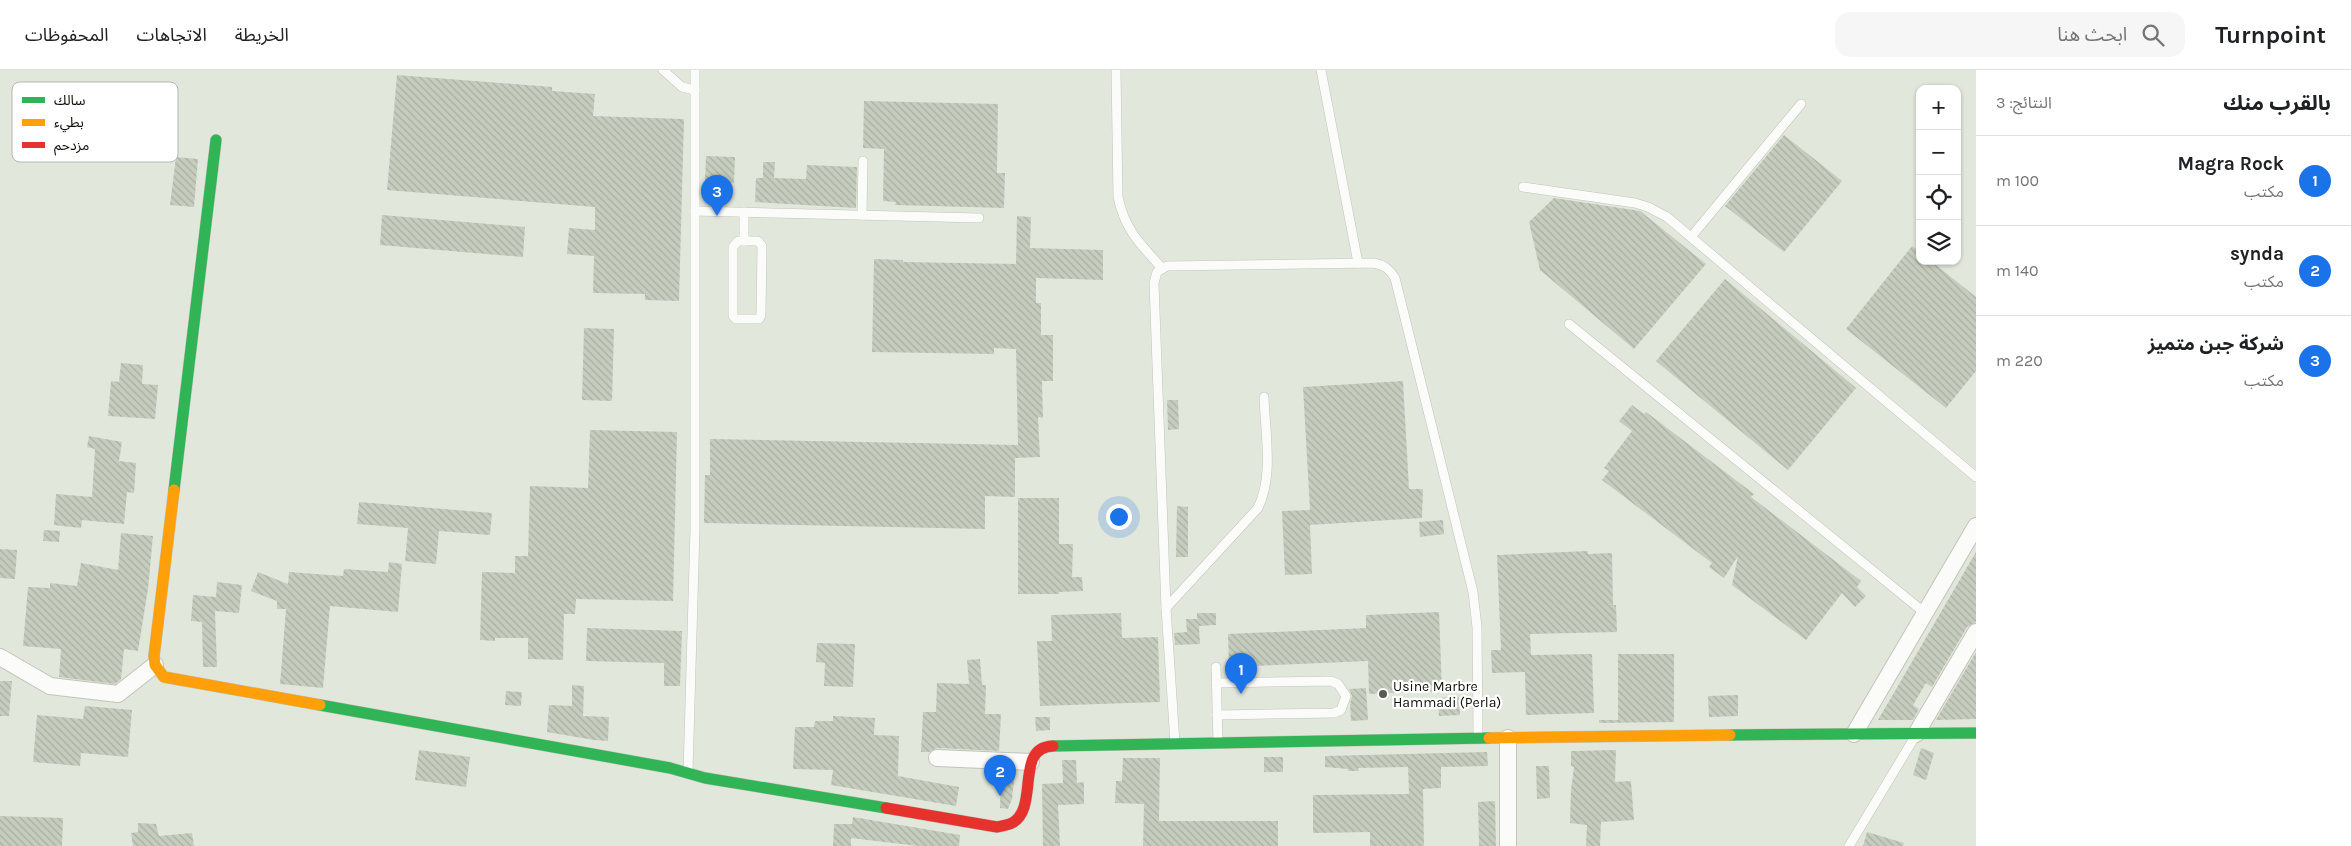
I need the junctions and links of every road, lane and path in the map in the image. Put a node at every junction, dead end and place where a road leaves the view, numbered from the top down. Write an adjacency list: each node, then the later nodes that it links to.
1 (663, 70): 5 (lane)
2 (695, 70): 5 (lane)
3 (1116, 70): 17 (lane)
4 (1321, 70): 16 (lane)
5 (695, 90): 10 (lane)
6 (1800, 104): 14 (lane)
7 (216, 140): 26 (street)
8 (863, 161): 12 (lane)
9 (1523, 188): 14 (lane)
10 (695, 210): 11 (lane); 39 (lane)
11 (744, 212): 12 (lane); 15 (lane)
12 (862, 215): 13 (lane)
13 (979, 218)
14 (1691, 236): 20 (lane)
15 (744, 240): 15 (lane)
16 (1358, 263): 17 (lane); 33 (lane)
17 (1162, 268): 22 (lane)
18 (1569, 324): 23 (lane)
19 (1264, 397): 22 (lane)
20 (1976, 477)
21 (1976, 526): 23 (street)
22 (1166, 608): 35 (lane)
23 (1925, 613): 31 (street)
24 (1976, 632): 32 (street)
25 (0, 657): 26 (street)
26 (155, 665): 39 (street)
27 (1216, 667): 28 (lane)
28 (1216, 683): 29 (lane); 29 (lane)
29 (1217, 715): 36 (lane)
30 (1976, 733): 32 (street)
31 (1854, 734): 32 (street); 34 (street)
32 (1916, 734): 41 (lane)
33 (1478, 738): 34 (street); 36 (street)
34 (1508, 738): 40 (street)
35 (1175, 743): 36 (street); 38 (street)
36 (1218, 743)
37 (937, 758): 38 (street)
38 (1031, 762): 39 (street)
39 (688, 773)
40 (1508, 846)
41 (1849, 846)

